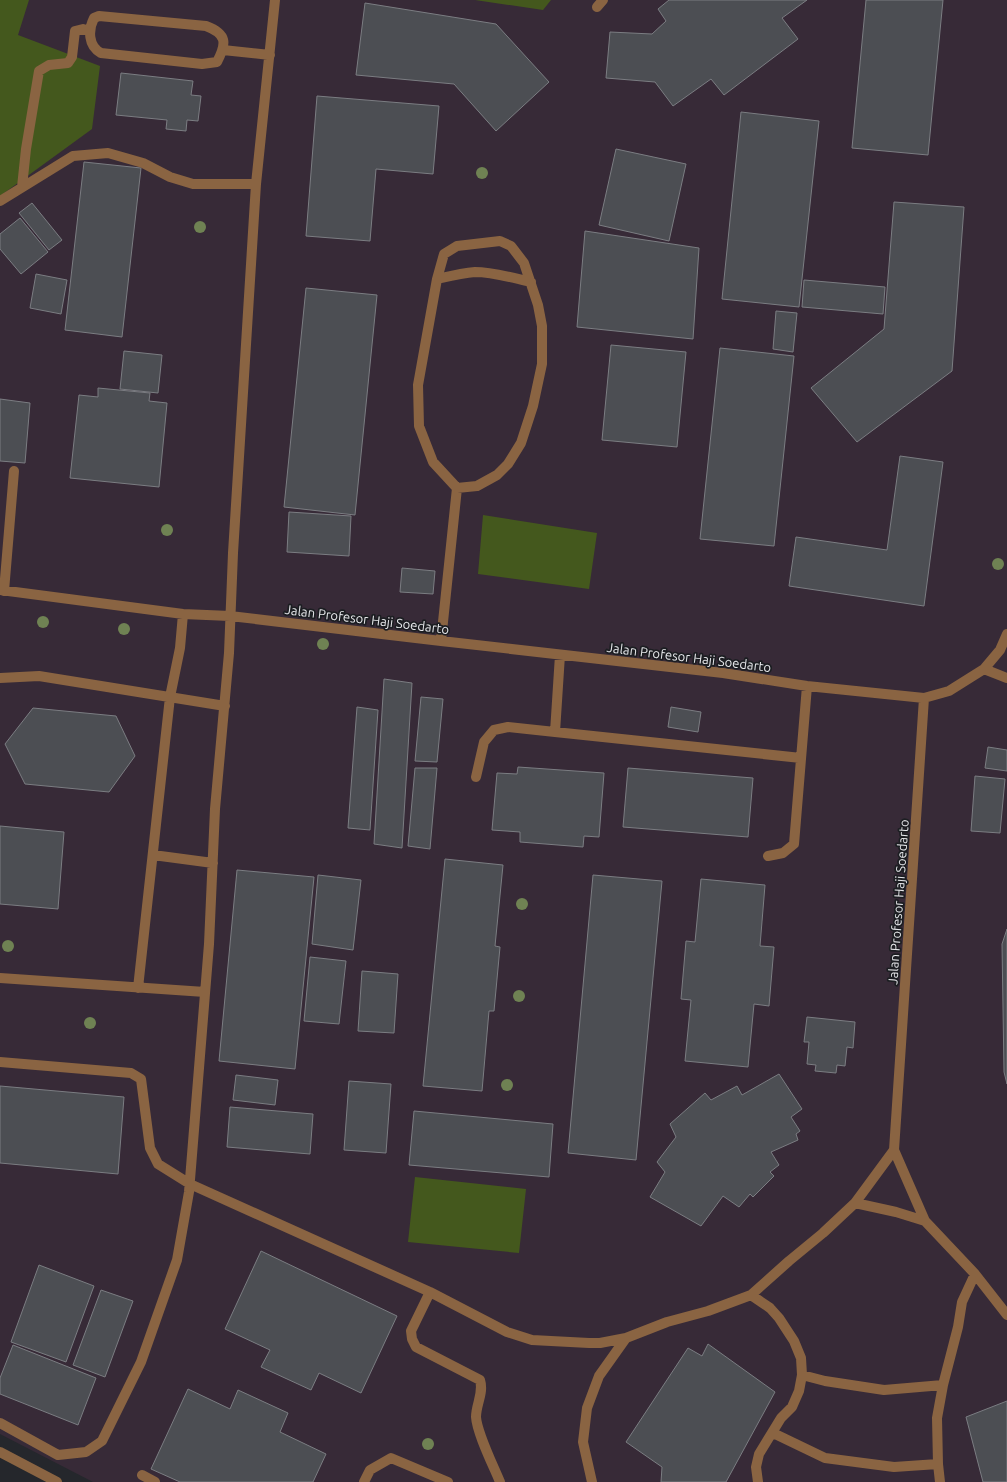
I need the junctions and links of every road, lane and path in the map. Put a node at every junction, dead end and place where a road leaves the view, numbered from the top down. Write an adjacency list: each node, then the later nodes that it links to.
1 (275, 0): 4 (street)
2 (90, 31): 3 (street); 3 (street); 6 (street)
3 (223, 50): 4 (street)
4 (270, 55): 5 (street)
5 (256, 184): 6 (street); 14 (street)
6 (22, 187): 7 (street)
7 (0, 201)
8 (437, 279): 9 (street); 9 (street); 11 (street)
9 (531, 282): 11 (street)
10 (14, 471): 12 (street)
11 (457, 488): 16 (street)
12 (2, 591): 13 (street, Jalan Profesor Haji Soedarto)
13 (183, 614): 14 (street, Jalan Profesor Haji Soedarto); 22 (street)
14 (230, 616): 16 (street, Jalan Profesor Haji Soedarto); 24 (street)
15 (1007, 634): 18 (street)
16 (441, 641): 17 (street, Jalan Profesor Haji Soedarto)
17 (560, 654): 21 (street, Jalan Profesor Haji Soedarto); 25 (street)
18 (984, 668): 20 (street); 23 (street)
19 (0, 678): 22 (street)
20 (1007, 678)
21 (807, 686): 23 (street, Jalan Profesor Haji Soedarto); 26 (street)
22 (170, 697): 24 (street); 28 (street)
23 (924, 698): 35 (street, Jalan Profesor Haji Soedarto)
24 (225, 706): 30 (street)
25 (555, 732): 26 (street); 27 (street)
26 (801, 758): 29 (street)
27 (476, 777)
28 (152, 856): 30 (street); 32 (street)
29 (768, 856)
30 (212, 863): 33 (street)
31 (0, 978): 32 (street)
32 (138, 988): 33 (street)
33 (205, 992): 36 (street)
34 (0, 1062): 36 (street)
35 (894, 1150): 37 (street); 38 (street)
36 (190, 1184): 40 (street); 46 (street)
37 (855, 1203): 38 (street); 41 (street)
38 (925, 1221): 39 (street)
39 (975, 1274): 42 (street); 45 (street)
40 (430, 1292): 43 (street); 55 (street)
41 (751, 1295): 43 (street); 44 (street)
42 (1007, 1315)
43 (626, 1338): 56 (street)
44 (802, 1375): 45 (street); 47 (street)
45 (943, 1386): 49 (street)
46 (0, 1423)
47 (772, 1433): 49 (street); 57 (street)
48 (0, 1452): 51 (street)
49 (938, 1464): 58 (street)
50 (142, 1475): 52 (street)
51 (57, 1482)
52 (155, 1482)
53 (364, 1482): 54 (street)
54 (448, 1482)
55 (500, 1482)
56 (592, 1482)
57 (758, 1482)
58 (940, 1482)

